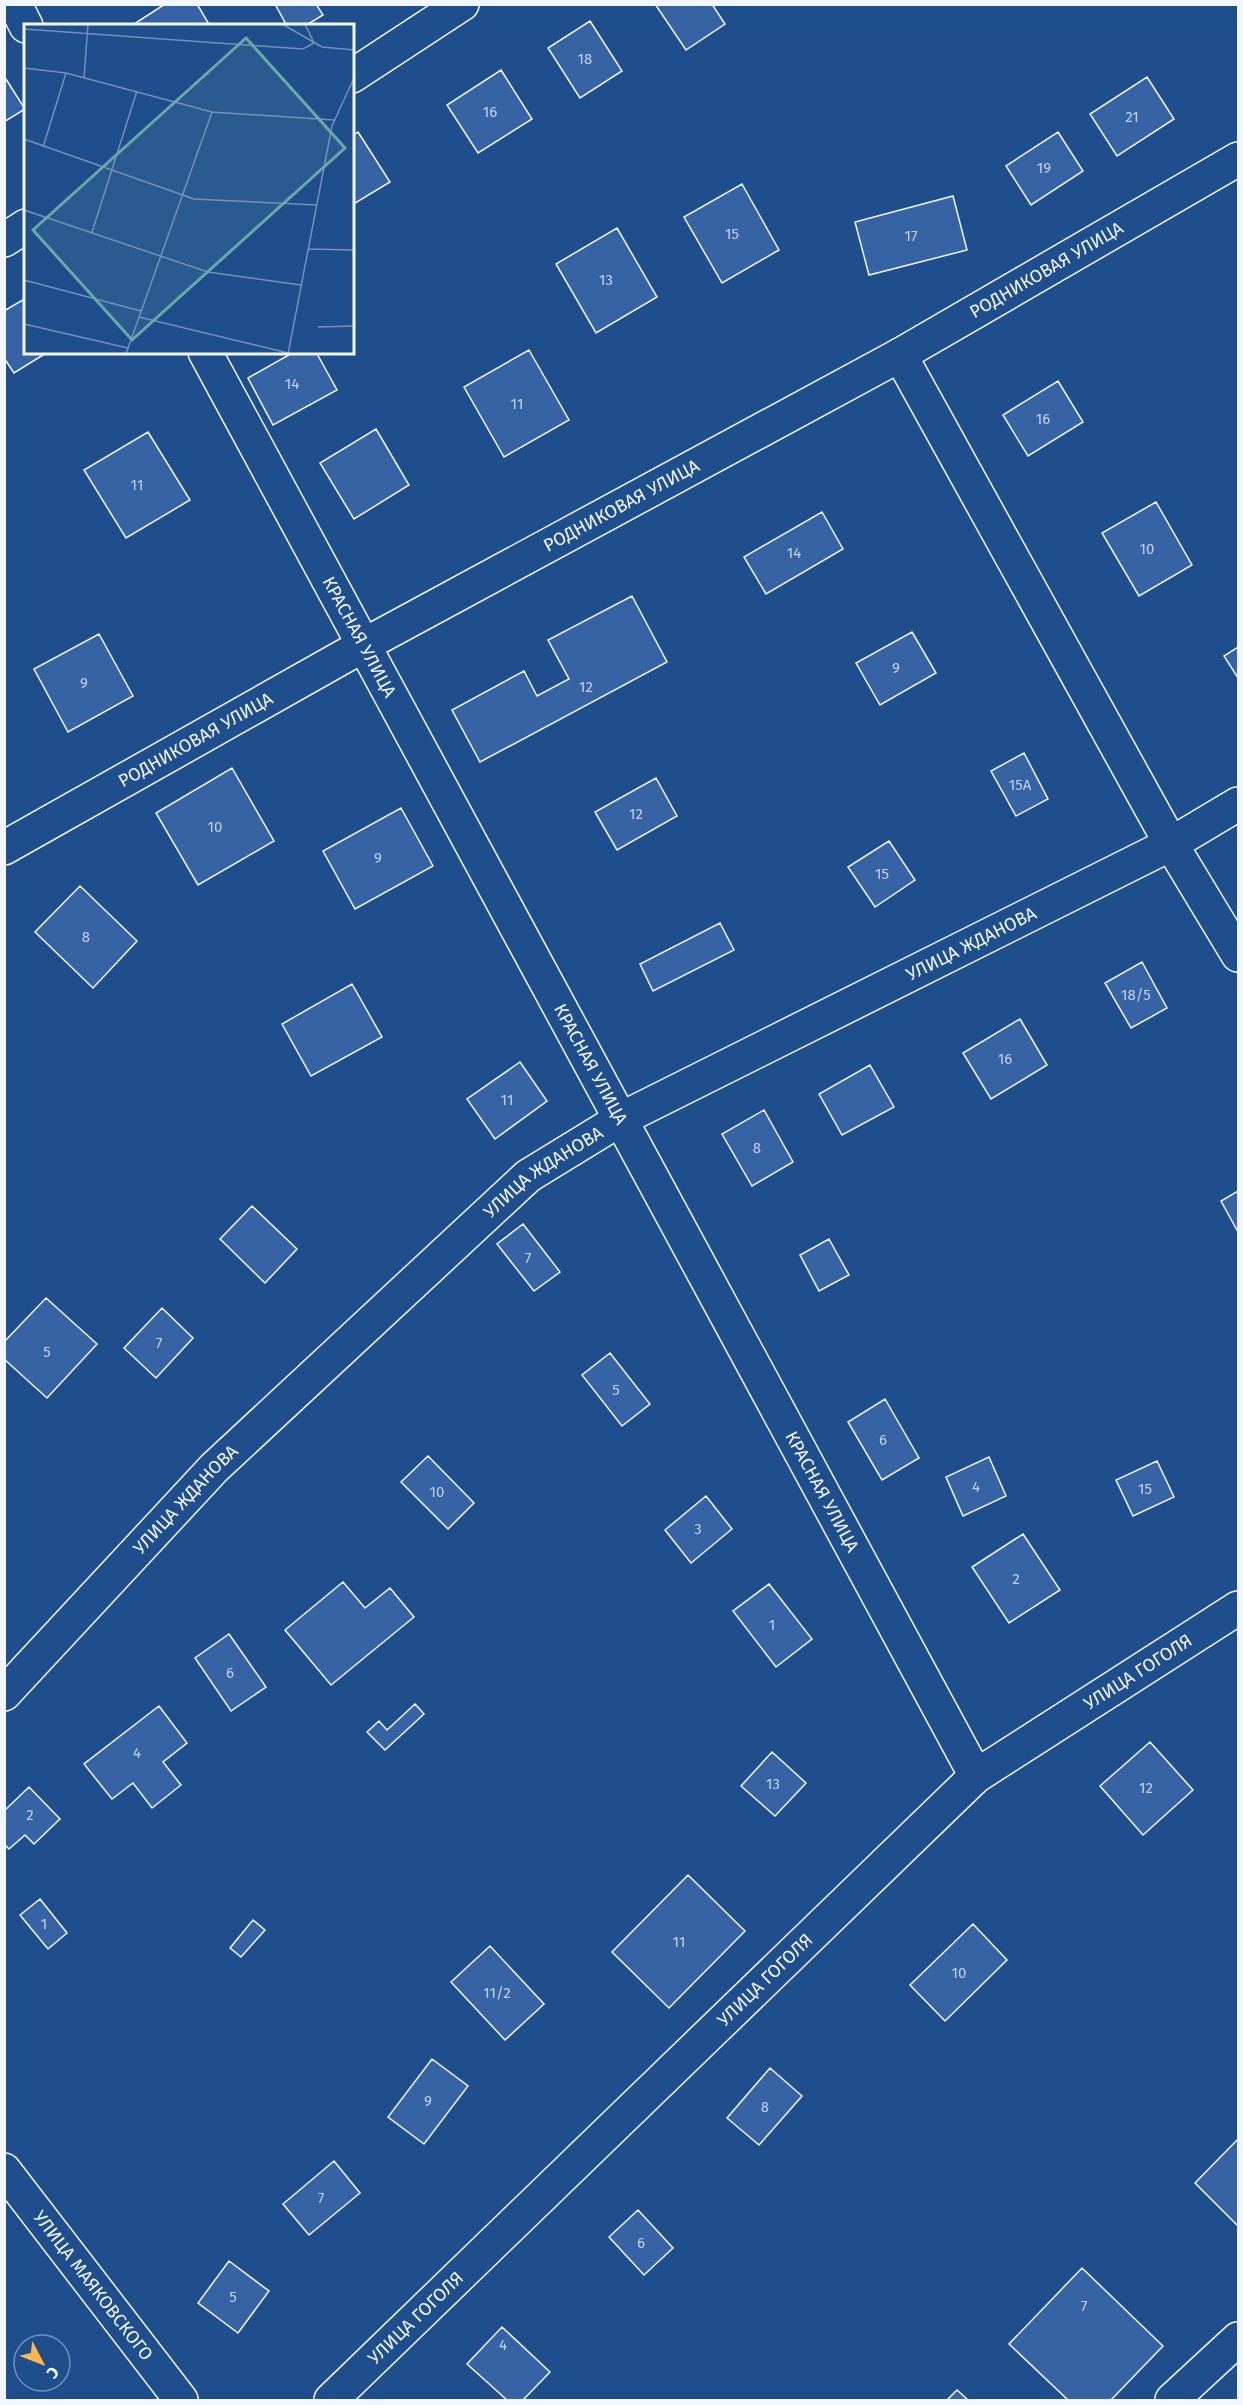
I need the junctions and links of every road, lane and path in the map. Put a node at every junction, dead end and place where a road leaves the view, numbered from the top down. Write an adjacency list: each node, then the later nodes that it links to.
1 (15, 4): 3 (street)
2 (462, 4): 4 (street)
3 (25, 24)
4 (354, 75)
5 (1239, 159): 9 (street, РОДНИКОВАЯ УЛИЦА)
6 (24, 227): 7 (street)
7 (4, 240)
8 (206, 354): 10 (street, КРАСНАЯ УЛИЦА)
9 (900, 356): 10 (street, РОДНИКОВАЯ УЛИЦА); 12 (street)
10 (364, 645): 13 (street, РОДНИКОВАЯ УЛИЦА); 15 (street, КРАСНАЯ УЛИЦА)
11 (1239, 804): 12 (street, УЛИЦА ЖДАНОВА)
12 (1171, 844): 14 (street); 15 (street, УЛИЦА ЖДАНОВА)
13 (4, 848)
14 (1239, 955)
15 (621, 1119): 17 (street, УЛИЦА ЖДАНОВА); 18 (street, КРАСНАЯ УЛИЦА)
16 (1239, 1608): 18 (street, УЛИЦА ГОГОЛЯ)
17 (4, 1694)
18 (976, 1776): 22 (street, УЛИЦА ГОГОЛЯ)
19 (4, 2169): 21 (street, УЛИЦА МАЯКОВСКОГО)
20 (1239, 2339): 23 (street)
21 (181, 2400)
22 (331, 2400)
23 (1173, 2400)

